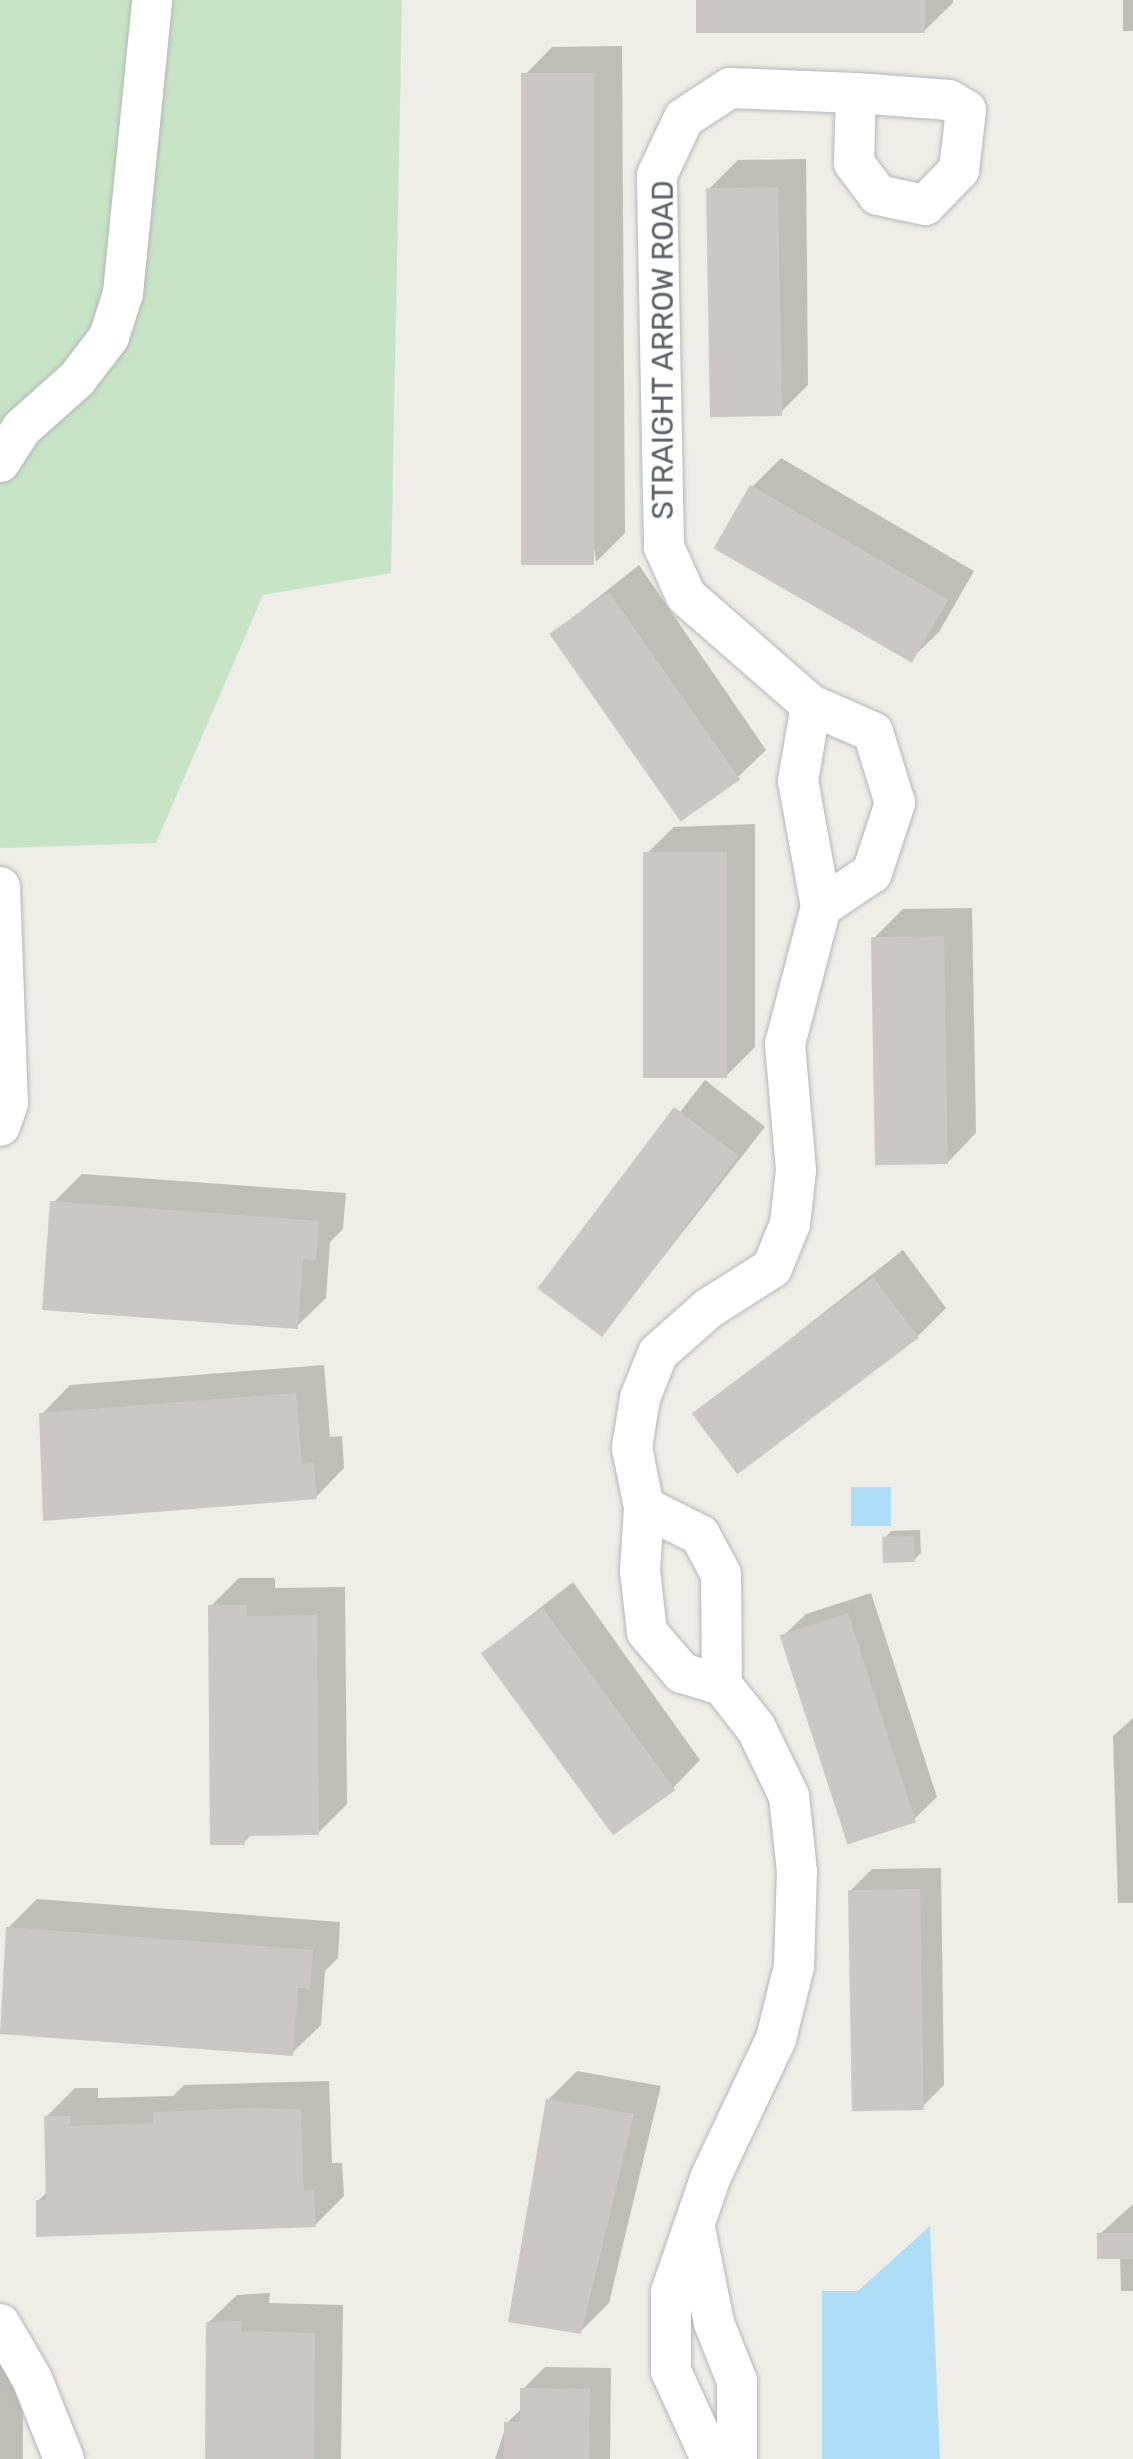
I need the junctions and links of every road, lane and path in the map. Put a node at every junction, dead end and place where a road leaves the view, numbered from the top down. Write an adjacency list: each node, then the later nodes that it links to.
1 (152, 0): 3 (street)
2 (856, 93): 4 (street, STRAIGHT ARROW ROAD)
3 (0, 462)
4 (811, 705): 6 (street); 6 (street, STRAIGHT ARROW ROAD)
5 (0, 887): 7 (street)
6 (820, 906): 8 (street)
7 (0, 1126)
8 (644, 1507): 9 (street); 9 (street)
9 (722, 1685): 10 (street)
10 (696, 2232): 13 (street); 14 (street)
11 (0, 2324): 12 (street)
12 (64, 2459)
13 (711, 2459)
14 (737, 2459)

